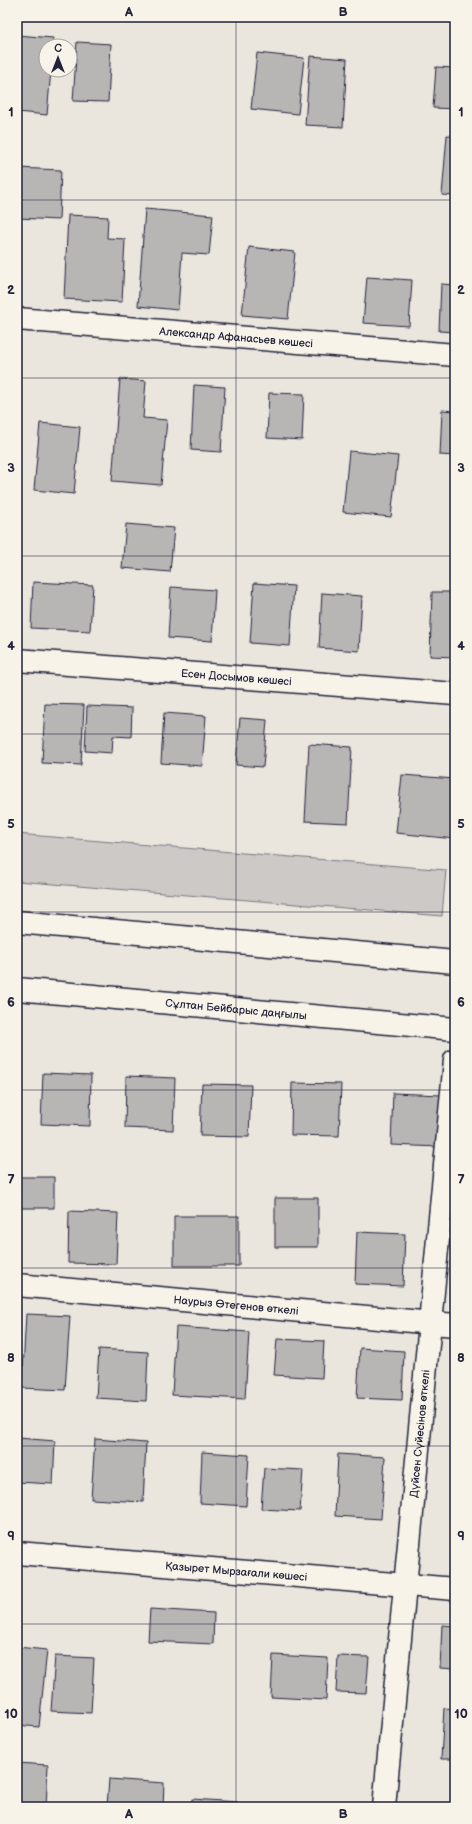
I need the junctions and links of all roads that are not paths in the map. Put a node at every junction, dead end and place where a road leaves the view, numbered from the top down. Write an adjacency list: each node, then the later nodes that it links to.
1 (17, 319): 2 (street, Александр Афанасьев көшесі)
2 (455, 355)
3 (17, 660): 4 (street, Есен Досымов көшесі)
4 (455, 694)
5 (17, 922): 6 (street)
6 (455, 962)
7 (17, 989): 8 (street, Сұлтан Бейбарыс даңғылы)
8 (455, 1029)
9 (455, 1060): 11 (street, Дүйсен Сүйесінов өткелі)
10 (17, 1285): 11 (street, Наурыз Өтегенов өткелі)
11 (430, 1323): 12 (street, Наурыз Өтегенов өткелі); 14 (street, Дүйсен Сүйесінов өткелі)
12 (455, 1325)
13 (17, 1553): 14 (street, Қазырет Мырзағали көшесі)
14 (405, 1584): 15 (street, Қазырет Мырзағали көшесі); 16 (street, Дүйсен Сүйесінов өткелі)
15 (455, 1589)
16 (384, 1807)

